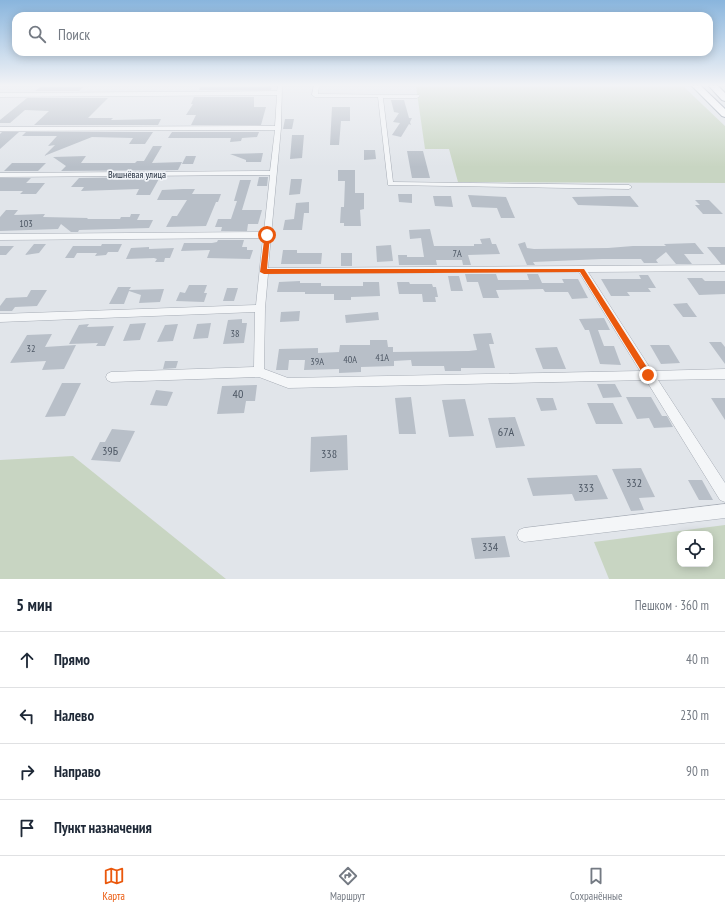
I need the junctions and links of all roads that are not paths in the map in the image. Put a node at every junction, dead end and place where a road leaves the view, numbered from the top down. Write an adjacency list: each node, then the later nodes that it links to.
1 (279, 113): 3 (street)
2 (382, 113): 7 (street)
3 (278, 128): 4 (street); 5 (street)
4 (0, 130)
5 (274, 173): 6 (street, Вишнёвая улица); 8 (street)
6 (0, 175)
7 (629, 187)
8 (267, 235): 9 (street); 12 (street)
9 (0, 236)
10 (725, 268): 11 (street)
11 (582, 270): 12 (street); 17 (street)
12 (264, 272): 13 (street)
13 (260, 308): 14 (street); 15 (street)
14 (0, 318)
15 (259, 372): 17 (street); 18 (street)
16 (725, 374): 17 (street)
17 (648, 375): 19 (street)
18 (111, 377)
19 (725, 495)
20 (725, 511): 21 (street)
21 (524, 535)

